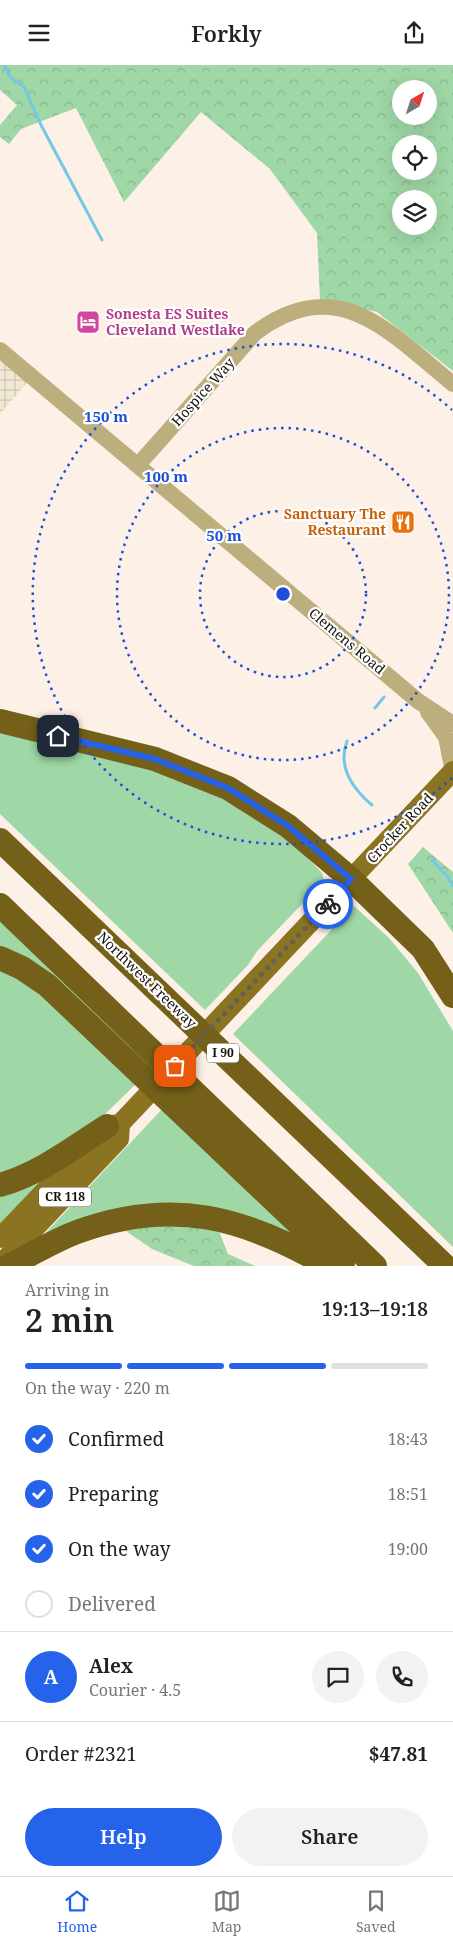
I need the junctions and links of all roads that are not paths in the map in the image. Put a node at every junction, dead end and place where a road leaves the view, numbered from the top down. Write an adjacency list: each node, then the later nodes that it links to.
1 (0, 350): 3 (street, Clemens Road)
2 (453, 384): 3 (street, Hospice Way)
3 (138, 465): 4 (street, Clemens Road)
4 (418, 701): 6 (street, Clemens Road); 7 (street, Clemens Road)
5 (0, 721): 9 (highway)
6 (453, 724)
7 (453, 772): 9 (main road, Crocker Road / CR 118)
8 (0, 840): 21 (highway, Northwest Freeway / I 90)
9 (351, 879): 12 (highway); 13 (main road, Crocker Road / CR 118)
10 (0, 905): 20 (highway)
11 (0, 958): 19 (highway)
12 (453, 996)
13 (118, 1122): 14 (highway); 15 (main road, Crocker Road / CR 118); 16 (main road, Crocker Road / CR 118)
14 (0, 1185)
15 (0, 1238)
16 (0, 1265)
17 (8, 1266): 18 (highway)
18 (328, 1266)
19 (343, 1266)
20 (375, 1266)
21 (445, 1266)

